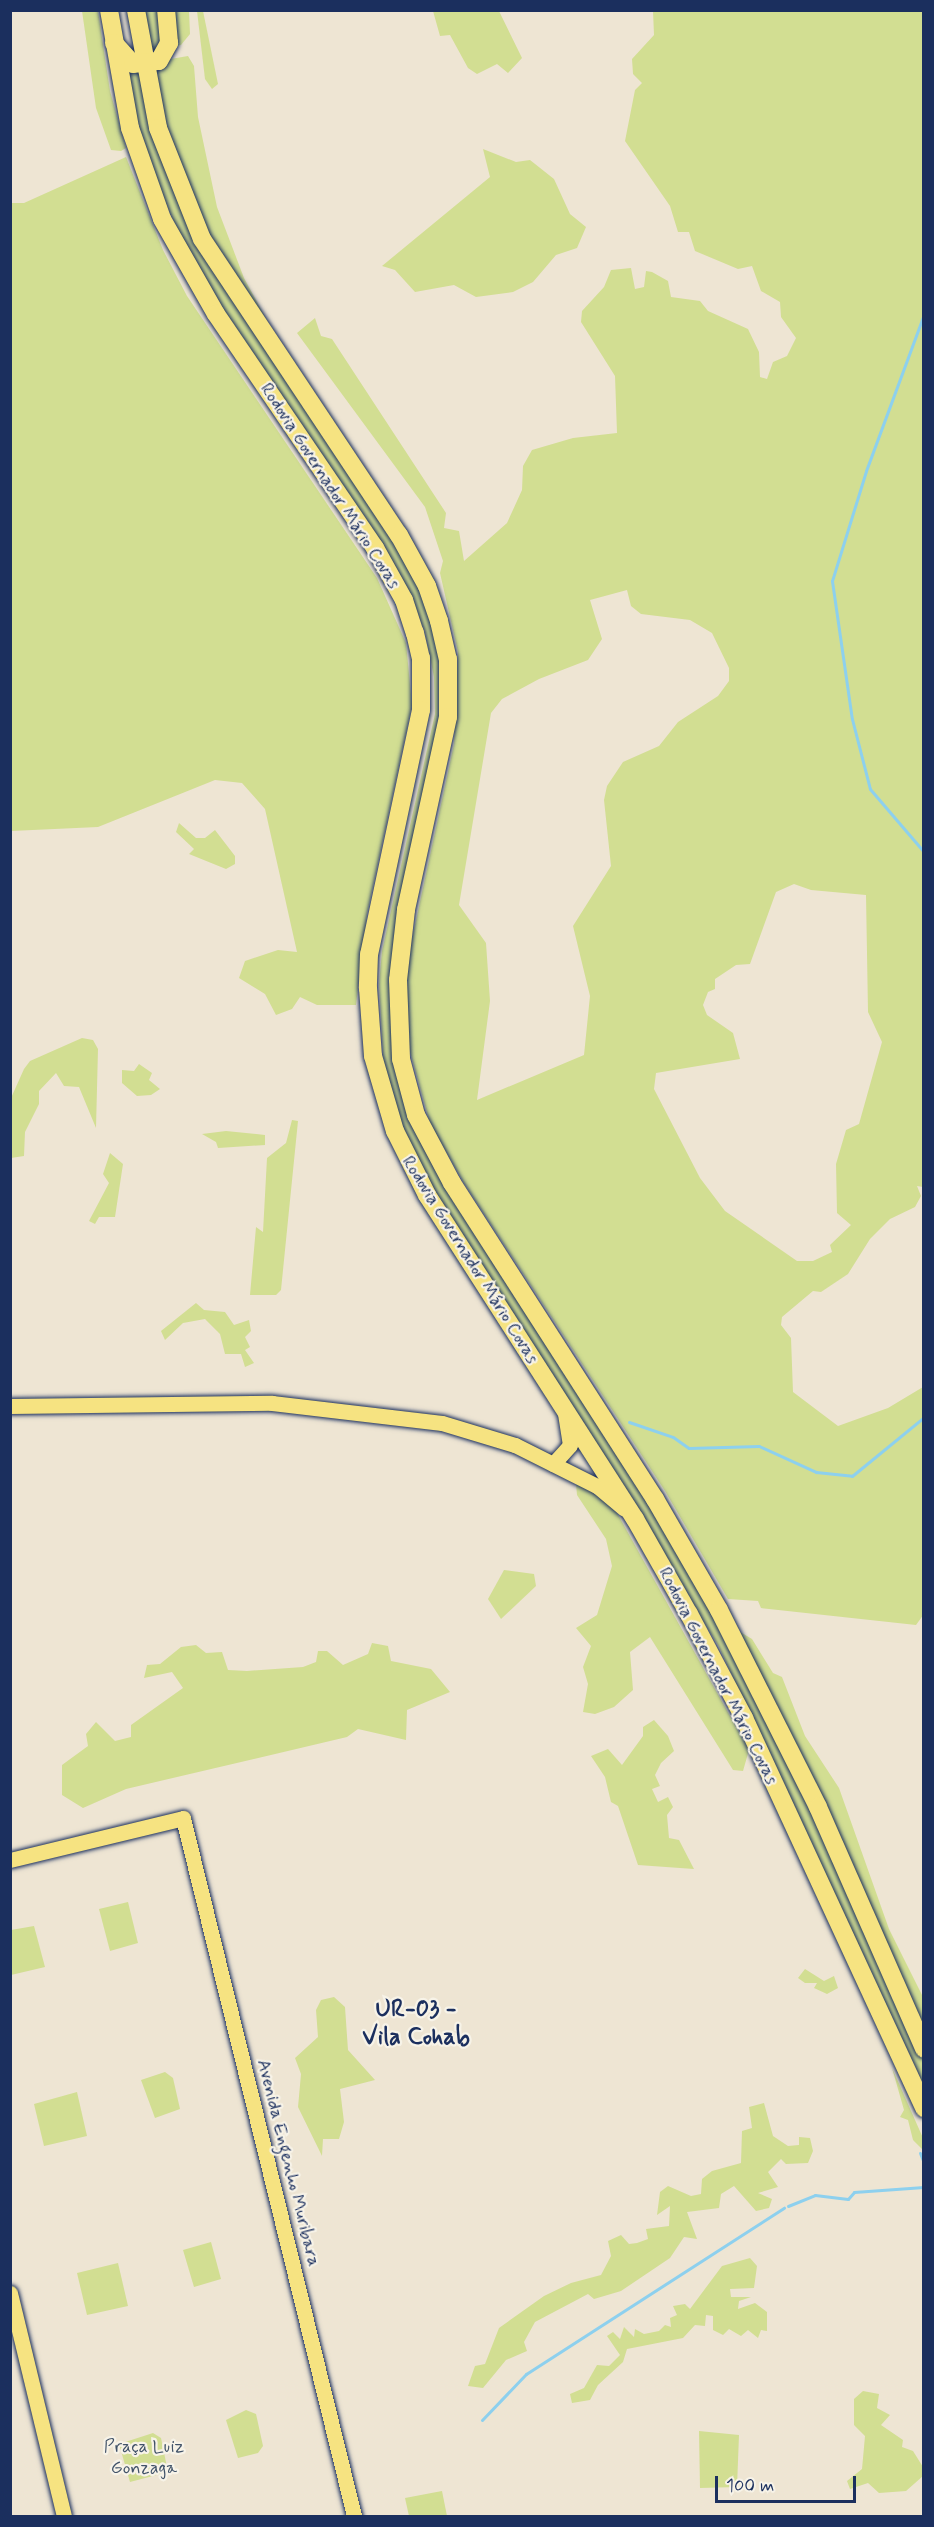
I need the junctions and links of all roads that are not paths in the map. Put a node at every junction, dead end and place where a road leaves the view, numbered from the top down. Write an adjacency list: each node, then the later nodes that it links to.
1 (109, 10): 4 (highway, Rodovia Governador Mário Covas)
2 (136, 10): 5 (highway, Rodovia Governador Mário Covas)
3 (166, 10): 5 (highway)
4 (112, 39): 5 (highway); 7 (highway, Rodovia Governador Mário Covas)
5 (145, 65): 11 (highway, Rodovia Governador Mário Covas)
6 (10, 1406): 8 (main road)
7 (564, 1413): 8 (main road); 9 (highway, Rodovia Governador Mário Covas)
8 (553, 1464): 9 (main road)
9 (635, 1519): 12 (highway, Rodovia Governador Mário Covas)
10 (10, 1860): 15 (main road, Avenida Engenho Muribara)
11 (924, 2049)
12 (924, 2108)
13 (10, 2293): 14 (main road)
14 (64, 2517)
15 (354, 2517)

